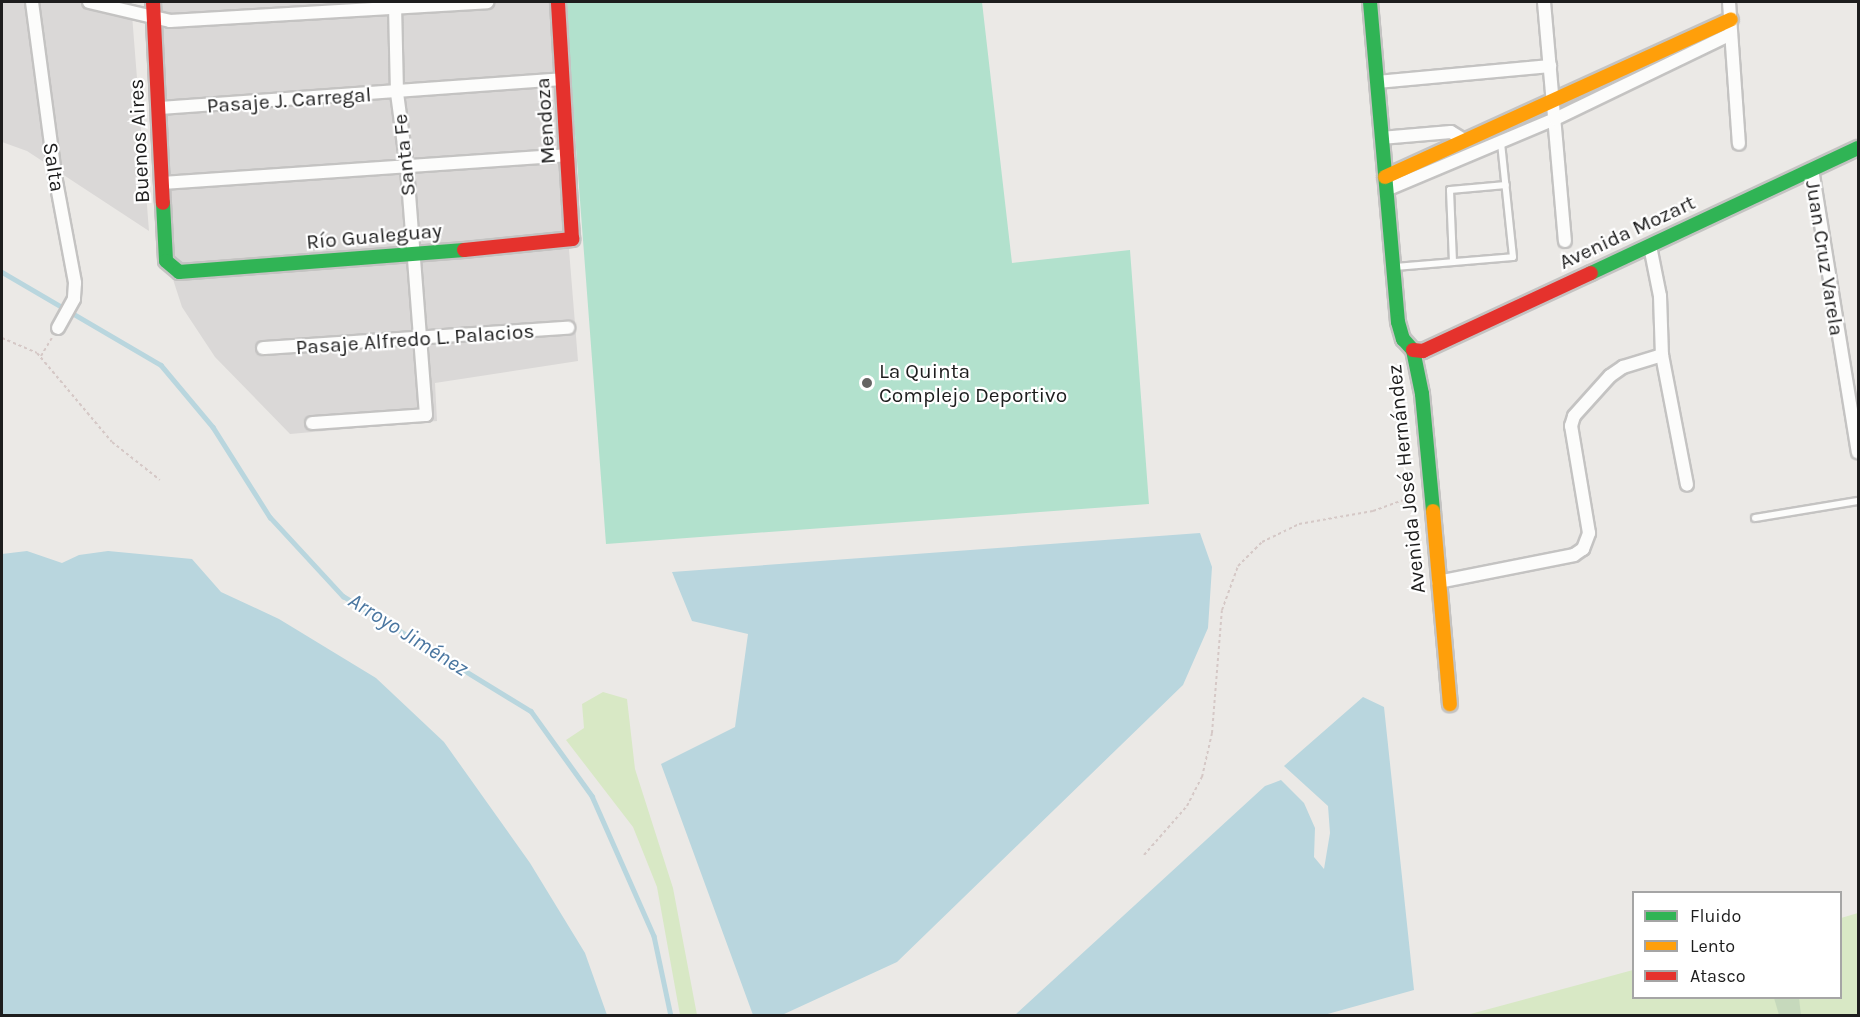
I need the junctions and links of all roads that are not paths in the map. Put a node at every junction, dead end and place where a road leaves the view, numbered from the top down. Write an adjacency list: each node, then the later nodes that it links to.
1 (32, 2): 38 (street, Salta)
2 (89, 2): 11 (street)
3 (153, 2): 11 (street, Buenos Aires)
4 (487, 2): 9 (street)
5 (558, 2): 14 (street, Mendoza)
6 (1370, 2): 15 (street, Avenida José Hernández)
7 (1544, 2): 13 (street)
8 (1729, 2): 10 (street)
9 (396, 5): 11 (street); 16 (street, Santa Fe)
10 (1731, 19): 12 (street); 17 (street)
11 (154, 20): 18 (street, Buenos Aires)
12 (1731, 34): 19 (street); 23 (street)
13 (1550, 66): 15 (street); 17 (street)
14 (563, 78): 16 (street, Pasaje J. Carregal); 25 (street, Mendoza)
15 (1377, 82): 20 (street, Avenida José Hernández)
16 (397, 93): 18 (street, Pasaje J. Carregal); 26 (street, Santa Fe)
17 (1554, 100): 19 (street); 21 (street)
18 (159, 108): 28 (street, Buenos Aires)
19 (1555, 119): 22 (street); 32 (street)
20 (1381, 138): 21 (street); 29 (street, Avenida José Hernández)
21 (1464, 140): 29 (street)
22 (1501, 143): 29 (street); 30 (lane)
23 (1739, 144)
24 (1858, 148): 27 (street, Avenida Mozart)
25 (568, 155): 26 (street); 31 (street, Mendoza)
26 (407, 168): 28 (street); 34 (street, Santa Fe)
27 (1812, 169): 33 (street, Avenida Mozart); 45 (street, Juan Cruz Varela)
28 (161, 183): 37 (street, Buenos Aires)
29 (1385, 183): 36 (street, Avenida José Hernández)
30 (1506, 185): 35 (lane); 35 (lane)
31 (572, 239): 34 (street, Río Gualeguay)
32 (1565, 241)
33 (1650, 246): 42 (street, Avenida Mozart); 43 (street)
34 (414, 255): 37 (street, Río Gualeguay); 40 (street, Santa Fe)
35 (1454, 262): 36 (lane)
36 (1393, 267): 42 (street, Avenida José Hernández)
37 (180, 272)
38 (58, 328)
39 (568, 328): 40 (street, Pasaje Alfredo L. Palacios)
40 (420, 338): 41 (street, Pasaje Alfredo L. Palacios); 44 (street, Santa Fe)
41 (262, 348)
42 (1413, 350): 49 (street, Avenida José Hernández)
43 (1662, 355): 46 (street); 49 (street)
44 (312, 423)
45 (1858, 452)
46 (1687, 485)
47 (1858, 501): 48 (lane)
48 (1755, 518)
49 (1438, 582): 50 (street, Avenida José Hernández)
50 (1450, 704)

